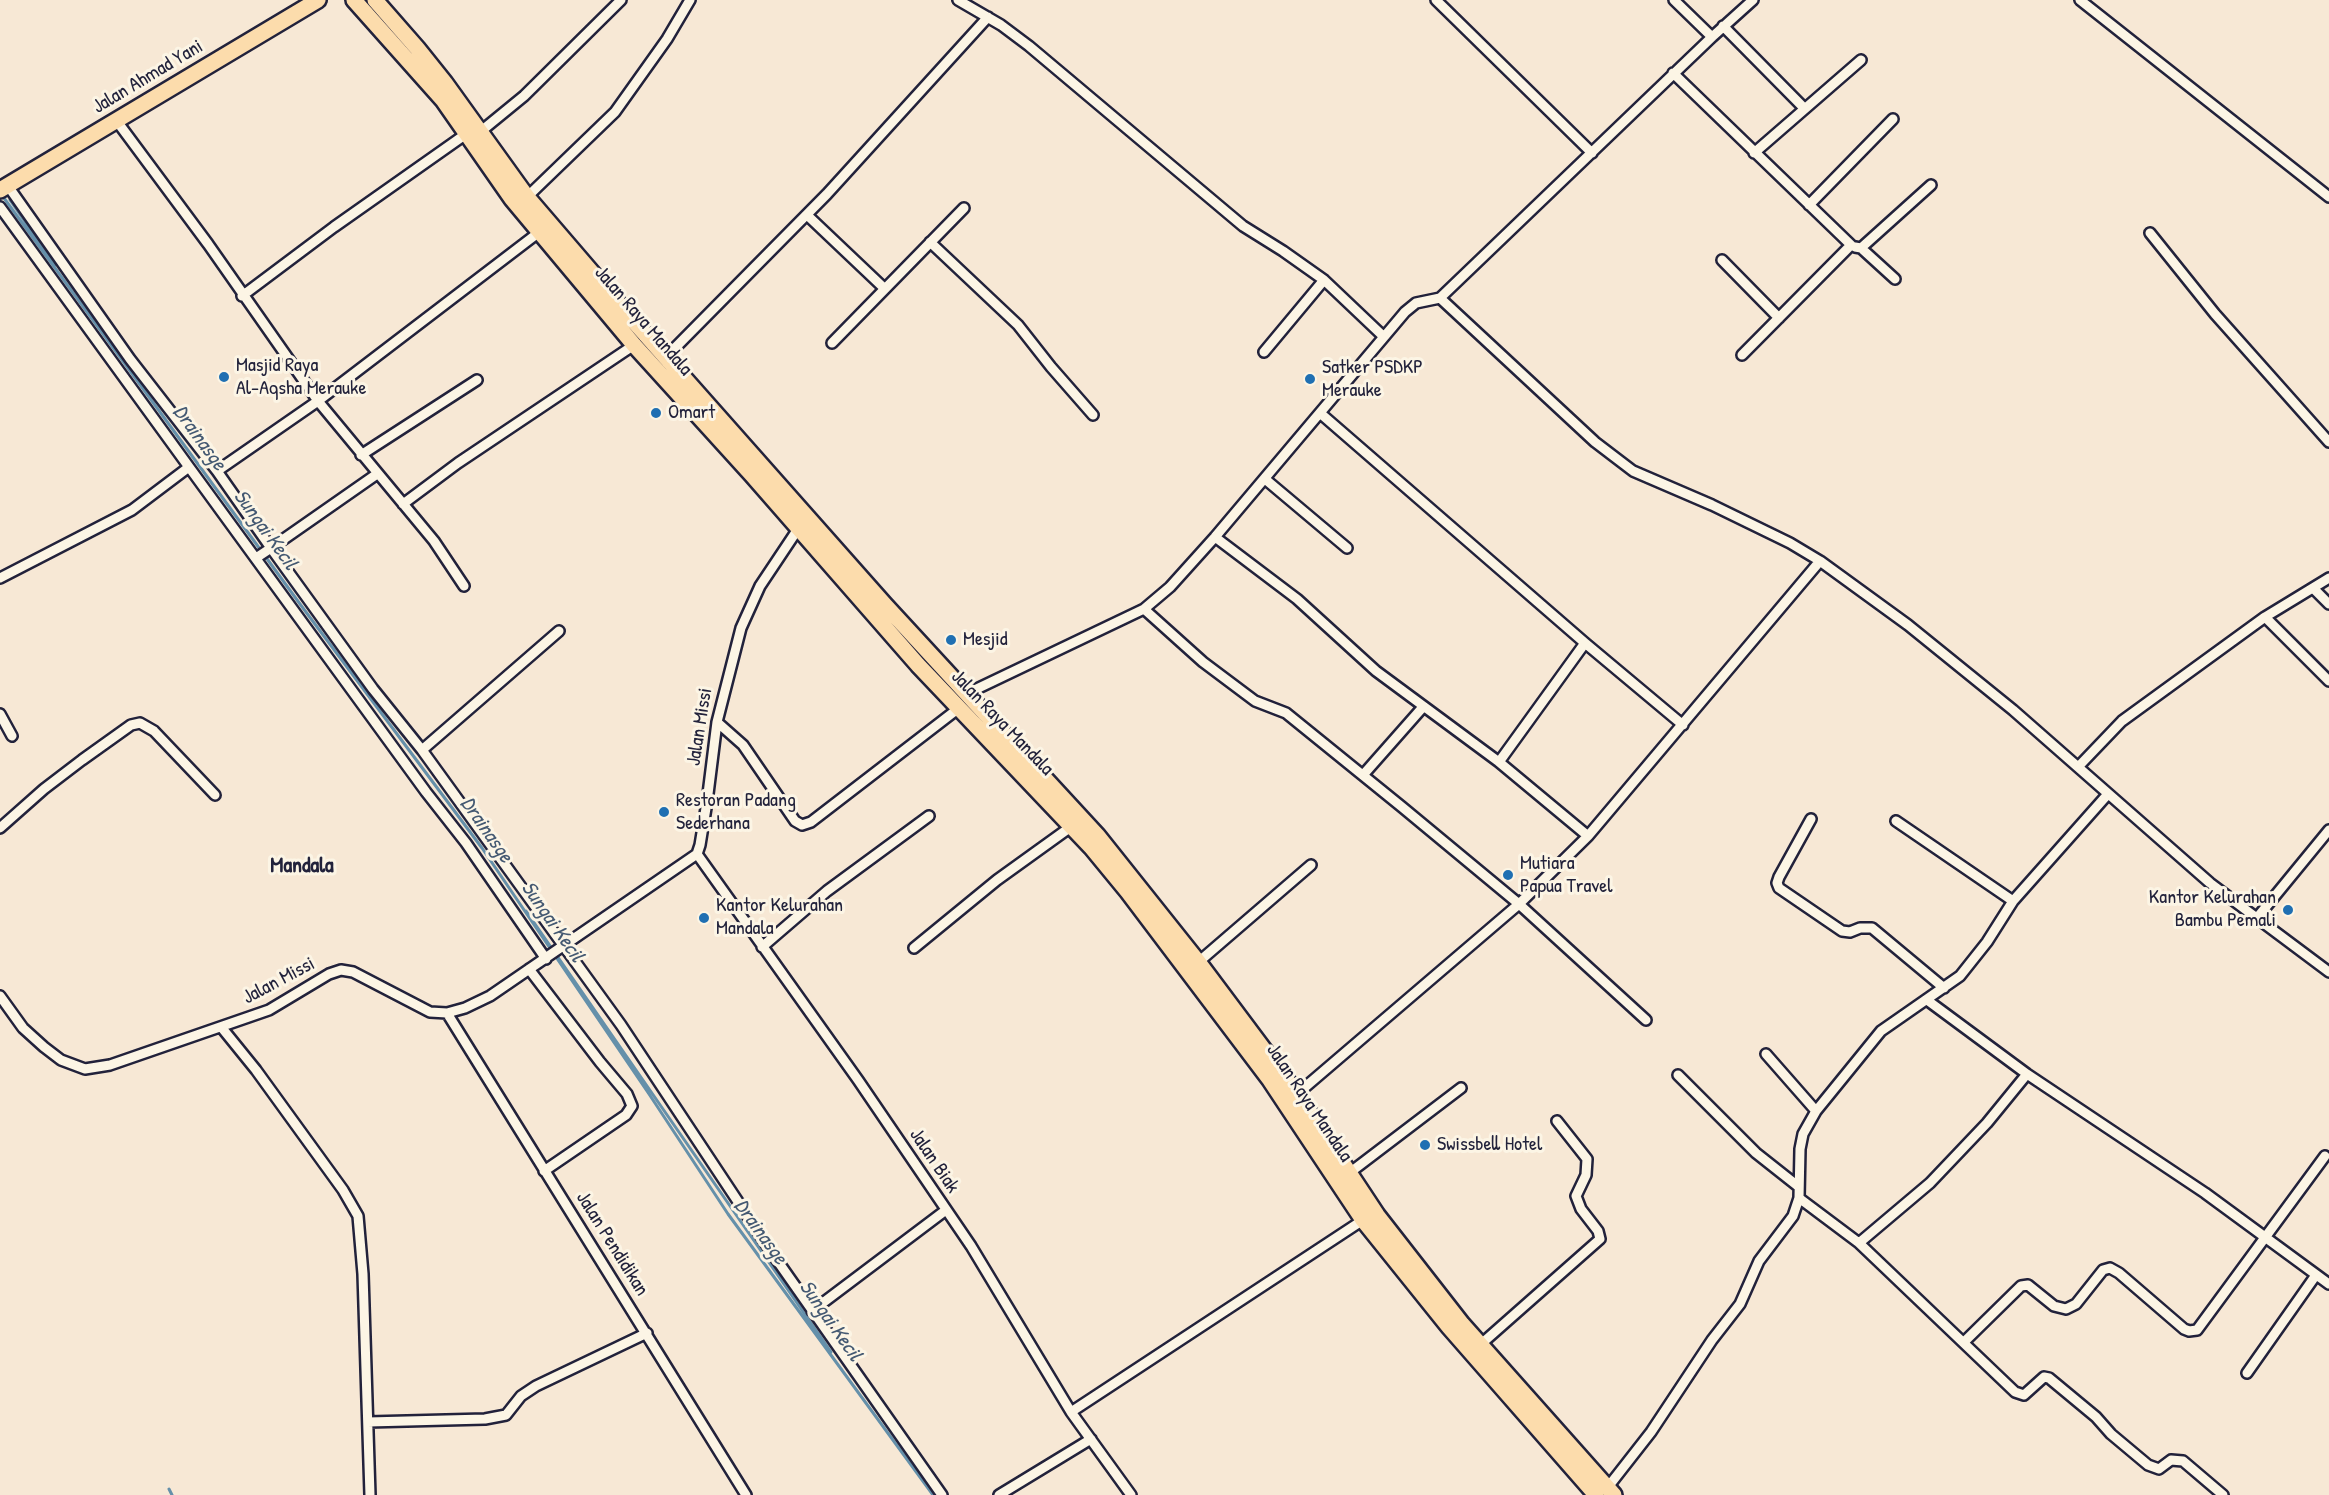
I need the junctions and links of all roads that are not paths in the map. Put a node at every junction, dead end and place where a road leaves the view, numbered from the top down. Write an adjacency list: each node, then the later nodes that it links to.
1 (318, 0): 18 (highway, Jalan Ahmad Yani)
2 (354, 0): 19 (highway, Jalan Raya Mandala)
3 (375, 0): 19 (highway, Jalan Raya Mandala)
4 (621, 0): 19 (street)
5 (690, 0): 24 (street)
6 (958, 0): 11 (street)
7 (1436, 0): 20 (street)
8 (1674, 0): 13 (street)
9 (1753, 0): 12 (street)
10 (2080, 0): 25 (street)
11 (988, 17): 29 (street); 37 (street)
12 (1723, 26): 13 (street); 16 (street)
13 (1712, 37): 15 (street)
14 (1861, 60): 16 (street)
15 (1673, 73): 20 (street); 21 (street)
16 (1804, 108): 21 (street)
17 (1893, 119): 26 (street)
18 (116, 120): 23 (highway, Jalan Ahmad Yani); 39 (street)
19 (473, 133): 24 (highway, Jalan Raya Mandala); 30 (highway, Jalan Raya Mandala); 39 (street)
20 (1592, 153): 40 (street)
21 (1754, 153): 26 (street)
22 (1931, 185): 34 (street)
23 (4, 188): 56 (street)
24 (527, 197): 42 (highway, Jalan Raya Mandala)
25 (2329, 197)
26 (1809, 205): 33 (street)
27 (0, 207): 55 (street)
28 (963, 208): 32 (street)
29 (807, 215): 38 (street); 48 (street)
30 (538, 233): 42 (highway, Jalan Raya Mandala); 50 (street)
31 (2150, 233): 53 (street)
32 (930, 242): 38 (street); 52 (street)
33 (1851, 245): 34 (street); 41 (street)
34 (1861, 249): 36 (street)
35 (1722, 260): 41 (street)
36 (1895, 279)
37 (1324, 280): 43 (street); 46 (street)
38 (885, 290): 44 (street)
39 (242, 296): 50 (street)
40 (1440, 298): 43 (street); 65 (street)
41 (1779, 318): 47 (street)
42 (624, 322): 45 (highway, Jalan Raya Mandala); 48 (highway, Jalan Raya Mandala)
43 (1383, 336): 51 (street)
44 (832, 343)
45 (634, 345): 59 (street); 60 (highway, Jalan Raya Mandala)
46 (1264, 352)
47 (1742, 355)
48 (666, 357): 76 (highway, Jalan Raya Mandala)
49 (477, 380): 54 (street)
50 (318, 401): 54 (street); 56 (street)
51 (1320, 413): 58 (street); 74 (street)
52 (1093, 415)
53 (2329, 442)
54 (361, 454): 57 (street)
55 (189, 467): 64 (street); 66 (street)
56 (217, 471): 63 (street)
57 (377, 474): 59 (street); 63 (street)
58 (1265, 479): 61 (street); 62 (street)
59 (403, 504): 68 (street)
60 (798, 529): 76 (highway, Jalan Raya Mandala); 79 (street, Jalan Missi)
61 (1215, 537): 71 (street); 77 (street)
62 (1347, 548)
63 (270, 549): 64 (street); 82 (street)
64 (258, 557): 103 (street)
65 (1820, 561): 80 (street); 84 (street)
66 (0, 578)
67 (2329, 578): 69 (street)
68 (464, 586)
69 (2313, 588): 70 (street); 72 (street)
70 (2329, 604)
71 (1144, 609): 76 (street); 85 (street)
72 (2265, 617): 75 (street); 84 (street)
73 (559, 631): 82 (street)
74 (1585, 643): 80 (street); 83 (street)
75 (2329, 681)
76 (962, 701): 79 (street); 91 (highway, Jalan Raya Mandala); 104 (highway, Jalan Raya Mandala)
77 (1423, 707): 83 (street); 85 (street)
78 (0, 714): 81 (street)
79 (717, 722): 95 (street, Jalan Missi)
80 (1683, 725): 94 (street)
81 (12, 736)
82 (422, 750): 101 (street)
83 (1499, 762): 94 (street)
84 (2078, 767): 86 (street)
85 (1363, 775): 98 (street)
86 (2108, 794): 97 (street); 99 (street)
87 (215, 795): 92 (street)
88 (929, 816): 100 (street)
89 (1811, 819): 107 (street)
90 (1896, 821): 97 (street)
91 (1071, 826): 102 (street); 104 (highway, Jalan Raya Mandala)
92 (0, 828)
93 (2329, 830): 99 (street)
94 (1588, 836): 98 (street)
95 (697, 854): 100 (street, Jalan Biak); 101 (street)
96 (1311, 865): 104 (street)
97 (2013, 901): 107 (street)
98 (1519, 904): 111 (street); 117 (street)
99 (2256, 919): 106 (street)
100 (762, 947): 125 (street, Jalan Biak)
101 (562, 948): 103 (street); 131 (street)
102 (914, 948)
103 (548, 957): 105 (street)
104 (1194, 967): 117 (highway, Jalan Raya Mandala); 126 (highway, Jalan Raya Mandala)
105 (529, 969): 110 (street); 121 (street)
106 (2329, 972)
107 (1944, 988): 109 (street)
108 (0, 996): 112 (street, Jalan Missi)
109 (1927, 1000): 114 (street); 118 (street)
110 (447, 1013): 112 (street, Jalan Missi); 121 (street, Jalan Pendidikan)
111 (1646, 1020)
112 (222, 1028): 138 (street)
113 (1766, 1054): 118 (street)
114 (2027, 1074): 127 (street); 128 (street)
115 (1678, 1075): 123 (street)
116 (1461, 1088): 122 (street)
117 (1297, 1094): 122 (highway, Jalan Raya Mandala)
118 (1816, 1111): 123 (street)
119 (1557, 1121): 134 (street)
120 (2325, 1156): 127 (street)
121 (544, 1171): 132 (street, Jalan Pendidikan)
122 (1348, 1174): 134 (highway, Jalan Raya Mandala)
123 (1799, 1187): 124 (street)
124 (1799, 1198): 128 (street); 140 (street)
125 (946, 1210): 131 (street); 137 (street, Jalan Biak)
126 (1363, 1220): 136 (highway, Jalan Raya Mandala); 137 (street)
127 (2265, 1236): 129 (street); 133 (street)
128 (1859, 1243): 133 (street)
129 (2316, 1275): 130 (street); 135 (street)
130 (2329, 1284)
131 (812, 1311): 143 (street)
132 (646, 1333): 138 (street); 142 (street, Jalan Pendidikan)
133 (1964, 1342): 146 (street)
134 (1480, 1345): 136 (highway, Jalan Raya Mandala)
135 (2247, 1373)
136 (1514, 1391): 140 (highway, Jalan Raya Mandala)
137 (1071, 1412): 139 (street, Jalan Biak)
138 (368, 1422): 141 (street)
139 (1091, 1439): 144 (street); 145 (street, Jalan Biak)
140 (1606, 1492)
141 (370, 1495)
142 (746, 1495)
143 (942, 1495)
144 (999, 1495)
145 (1131, 1495)
146 (2223, 1495)

